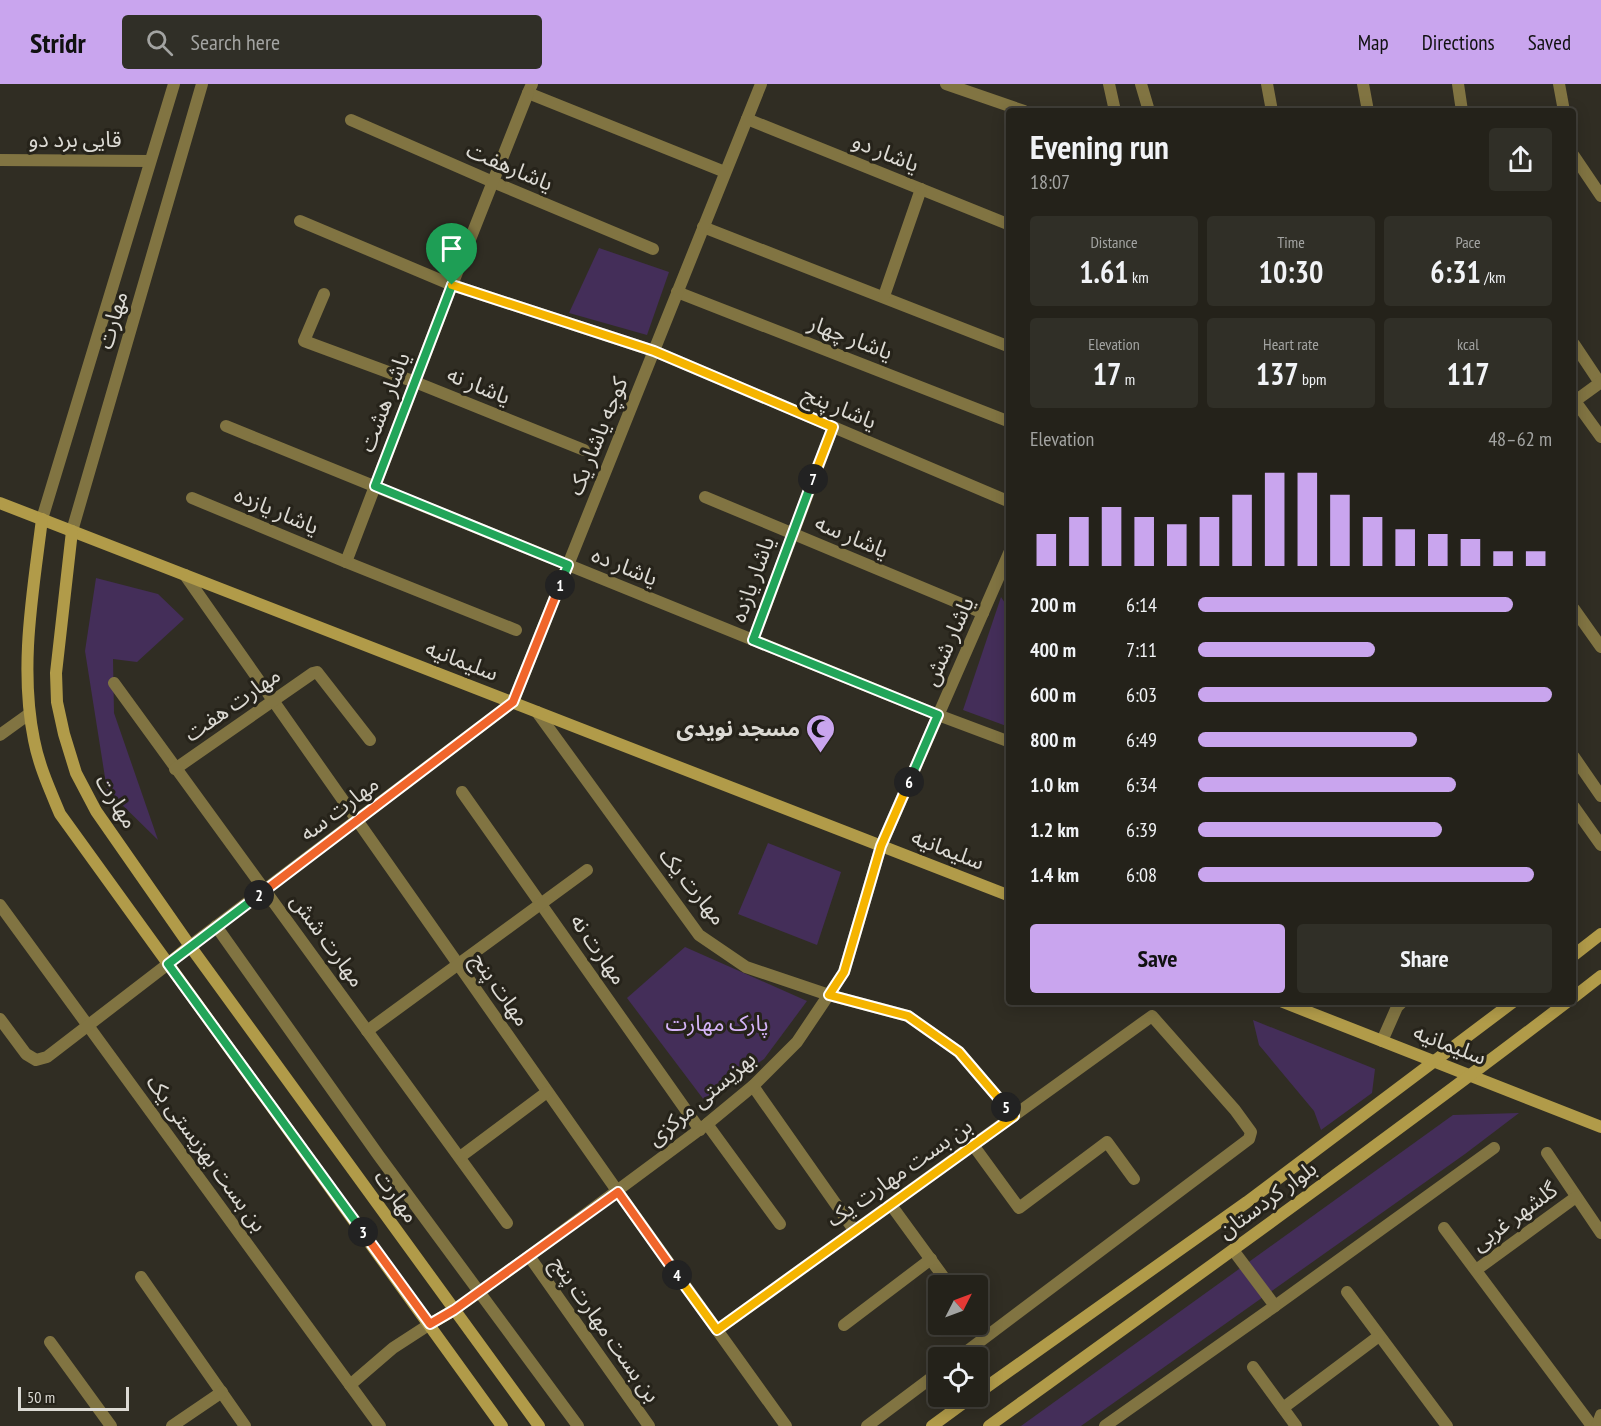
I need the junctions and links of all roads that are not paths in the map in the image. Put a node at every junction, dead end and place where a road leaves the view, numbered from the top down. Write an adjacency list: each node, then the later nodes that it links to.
1 (174, 84): 23 (street, مهارت)
2 (201, 84): 54 (street, مهارت)
3 (760, 84): 19 (street, کوچه یاشار یک)
4 (946, 84): 12 (street)
5 (1109, 84): 13 (street)
6 (1141, 84): 14 (street)
7 (1267, 84): 15 (street)
8 (1363, 84): 16 (street)
9 (1458, 84): 17 (street)
10 (1559, 84): 18 (street)
11 (530, 88): 24 (street); 25 (street)
12 (1015, 108)
13 (1114, 108)
14 (1148, 108)
15 (1271, 108)
16 (1367, 108)
17 (1462, 108)
18 (1563, 108)
19 (747, 118): 24 (street, کوچه یاشار یک); 26 (street, یاشار دو)
20 (351, 120): 25 (street, یاشارهفت)
21 (1576, 159): 27 (street)
22 (0, 160): 23 (street, قایی برد دو)
23 (150, 161): 53 (street, مهارت)
24 (725, 172): 30 (street, کوچه یاشار یک)
25 (493, 182): 31 (street, یاشارهفت); 32 (street)
26 (921, 189): 29 (street, یاشار دو); 35 (street)
27 (1601, 196)
28 (300, 221): 32 (street)
29 (1006, 223)
30 (703, 227): 33 (street, کوچه یاشار یک); 35 (street)
31 (653, 249)
32 (452, 285): 38 (street); 39 (street, یاشار هشت)
33 (677, 292): 38 (street, کوچه یاشار یک); 43 (street, یاشار چهار)
34 (324, 294): 39 (street, یاشار نه)
35 (884, 296): 36 (street)
36 (1006, 345)
37 (1576, 347): 40 (street)
38 (654, 351): 45 (street, یاشار پنج); 58 (street, کوچه یاشار یک)
39 (415, 382): 47 (street, یاشار نه); 48 (street, یاشار هشت)
40 (1601, 383): 41 (street)
41 (1576, 400)
42 (1576, 404): 46 (street)
43 (1006, 420)
44 (226, 426): 48 (street, یاشار ده)
45 (833, 427): 51 (street, یاشار پنج); 55 (street, یاشار یازده)
46 (1601, 437)
47 (584, 450)
48 (375, 486): 57 (street, یاشار هشت); 58 (street, یاشار ده)
49 (705, 497): 55 (street, یاشار سه)
50 (192, 498): 57 (street, یاشار یازده)
51 (1006, 500)
52 (0, 503): 53 (main road, سلیمانیه)
53 (42, 519): 54 (main road, سلیمانیه); 69 (main road, مهارت)
54 (72, 531): 59 (main road, سلیمانیه); 89 (main road, مهارت)
55 (792, 534): 61 (street, یاشار سه); 63 (street, یاشار یازده)
56 (1006, 559): 61 (street, یاشار شش)
57 (346, 562): 62 (street)
58 (568, 565): 63 (street, یاشار ده); 67 (street, کوچه یاشار یک)
59 (185, 574): 66 (street, مهات پنج); 67 (main road, سلیمانیه)
60 (1576, 612): 64 (street)
61 (983, 613): 70 (street, یاشار شش)
62 (516, 630)
63 (753, 640): 70 (street, یاشار ده)
64 (1601, 647)
65 (114, 683): 75 (street, مهارت شش)
66 (273, 701): 72 (street, مهارت هفت); 75 (street, مهارت هفت); 79 (street, مهات پنج)
67 (513, 702): 68 (main road, سلیمانیه); 79 (street, مهارت سه)
68 (537, 712): 81 (main road, سلیمانیه); 94 (street, مهارت یک)
69 (29, 714): 71 (street); 91 (main road, مهارت)
70 (938, 715): 73 (street, یاشار ده); 81 (street, یاشار شش)
71 (0, 735)
72 (370, 740)
73 (1006, 740)
74 (1576, 760): 77 (street)
75 (175, 769): 83 (street, مهارت شش)
76 (462, 792): 85 (street, مهارت نه)
77 (1601, 796)
78 (1576, 810): 80 (street)
79 (357, 820): 83 (street, مهارت سه); 92 (street, مهات پنج)
80 (1601, 845)
81 (881, 846): 84 (main road, سلیمانیه); 94 (street, بهزیستی مرکزی)
82 (587, 870): 85 (street)
83 (265, 890): 87 (street, مهارت سه); 104 (street, مهارت شش)
84 (1006, 894)
85 (542, 904): 92 (street); 111 (street, مهارت نه)
86 (0, 905): 103 (street, بن بست بهزیستی یک)
87 (216, 926): 89 (street, مهارت سه); 132 (street)
88 (1601, 934): 90 (main road)
89 (190, 946): 91 (main road); 135 (main road, مهارت)
90 (1576, 953)
91 (168, 964): 103 (street); 136 (main road, مهارت)
92 (459, 965): 104 (street); 109 (street, مهات پنج)
93 (1601, 976): 95 (main road)
94 (829, 995): 108 (street, بهزیستی مرکزی); 110 (street, مهارت یک)
95 (1576, 995)
96 (1291, 1005): 101 (main road, سلیمانیه)
97 (1308, 1005): 101 (street)
98 (1398, 1005): 105 (street)
99 (1509, 1005): 106 (main road, بلوار کردستان)
100 (1563, 1005): 107 (main road, بلوار کردستان)
101 (1314, 1014): 105 (main road, سلیمانیه)
102 (0, 1019): 103 (street)
103 (88, 1026): 144 (street, بن بست بهزیستی یک)
104 (368, 1030): 116 (street, مهارت شش)
105 (1382, 1041): 106 (main road, سلیمانیه)
106 (1436, 1061): 107 (main road, سلیمانیه); 145 (main road, بلوار کردستان)
107 (1471, 1075): 112 (main road, سلیمانیه); 126 (main road, بلوار کردستان)
108 (753, 1086): 111 (street, بهزیستی مرکزی); 124 (street)
109 (547, 1092): 116 (street); 118 (street, مهات پنج)
110 (1014, 1116): 113 (street, بن بست مهارت یک); 141 (street, بن بست مهارت یک)
111 (703, 1127): 118 (street, بهزیستی مرکزی); 122 (street, مهارت نه)
112 (1601, 1127)
113 (973, 1145): 117 (street); 120 (street, بن بست مهارت یک)
114 (1494, 1148): 134 (street)
115 (1547, 1153): 119 (street)
116 (460, 1157): 121 (street, مهارت شش)
117 (1134, 1179)
118 (618, 1192): 127 (street, بهزیستی مرکزی); 138 (street, مهات پنج)
119 (1576, 1197): 125 (street); 129 (street, گلشهر غربی)
120 (891, 1205): 124 (street, بن بست مهارت یک); 128 (street)
121 (507, 1223)
122 (780, 1224)
123 (1444, 1228): 129 (street)
124 (854, 1230): 138 (street, بن بست مهارت یک)
125 (1601, 1233)
126 (1233, 1250): 134 (street); 161 (main road, بلوار کردستان)
127 (530, 1256): 132 (street, بهزیستی مرکزی); 157 (street, بن بست مهارت پنج)
128 (931, 1259): 130 (street); 137 (street)
129 (1476, 1270): 165 (street)
130 (942, 1275)
131 (141, 1277): 146 (street)
132 (478, 1292): 135 (street, بهزیستی مرکزی); 156 (street)
133 (1347, 1292): 139 (street)
134 (1275, 1306): 162 (street)
135 (454, 1310): 136 (main road); 155 (main road, مهارت)
136 (430, 1324): 144 (street); 154 (main road, مهارت)
137 (844, 1325)
138 (717, 1330): 158 (street, مهات پنج)
139 (1379, 1336): 148 (street); 164 (street)
140 (50, 1342): 150 (street)
141 (973, 1347)
142 (1253, 1366): 148 (street)
143 (928, 1380): 159 (street)
144 (350, 1385): 153 (street, بن بست بهزیستی یک)
145 (988, 1386)
146 (222, 1392): 151 (street); 152 (street)
147 (958, 1407): 160 (main road)
148 (1283, 1408): 163 (street)
149 (1601, 1415): 166 (street)
150 (111, 1426)
151 (172, 1426)
152 (245, 1426)
153 (380, 1426)
154 (502, 1426)
155 (539, 1426)
156 (578, 1426)
157 (649, 1426)
158 (786, 1426)
159 (867, 1426)
160 (932, 1426)
161 (989, 1426)
162 (1105, 1426)
163 (1296, 1426)
164 (1448, 1426)
165 (1592, 1426)
166 (1598, 1426)

